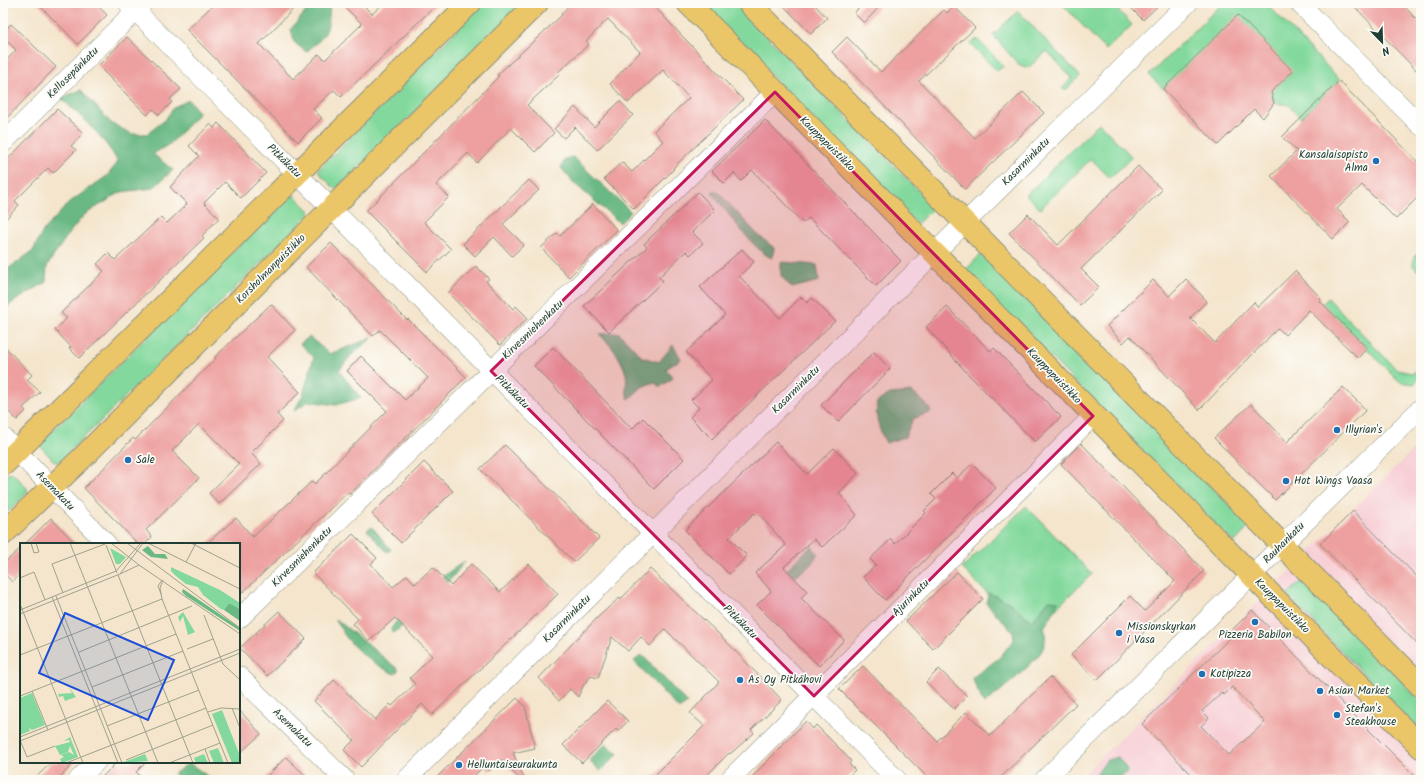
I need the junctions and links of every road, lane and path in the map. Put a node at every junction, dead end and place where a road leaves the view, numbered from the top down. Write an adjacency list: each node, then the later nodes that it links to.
1 (470, 3): 11 (main road)
2 (538, 3): 12 (main road, Korsholmanpuistikko)
3 (688, 3): 8 (main road, Kauppapuistikko)
4 (748, 3): 13 (main road)
5 (1188, 3): 13 (street, Kasarminkatu)
6 (1298, 3): 9 (street)
7 (136, 6): 10 (street, Kellosepänkatu); 11 (street, Pitkäkatu)
8 (775, 92): 14 (main road, Kauppapuistikko); 15 (street, Kirvesmiehenkatu)
9 (1421, 126)
10 (3, 143)
11 (297, 174): 12 (street, Pitkäkatu); 18 (main road)
12 (331, 209): 15 (street, Pitkäkatu); 19 (main road, Korsholmanpuistikko)
13 (965, 223): 14 (street, Kasarminkatu); 23 (main road)
14 (934, 253): 17 (main road, Kauppapuistikko); 21 (street, Kasarminkatu)
15 (491, 371): 21 (street, Pitkäkatu); 25 (street, Kirvesmiehenkatu)
16 (1421, 408): 23 (street, Rauhankatu)
17 (1094, 416): 24 (main road, Kauppapuistikko); 28 (street, Ajurinkatu)
18 (8, 451): 19 (street, Asemakatu)
19 (52, 487): 20 (main road, Korsholmanpuistikko); 22 (street, Asemakatu)
20 (3, 534)
21 (652, 534): 28 (street, Pitkäkatu); 33 (street, Kasarminkatu)
22 (107, 543)
23 (1282, 545): 24 (street, Rauhankatu); 27 (main road)
24 (1251, 575): 29 (main road, Kauppapuistikko); 36 (street, Rauhankatu)
25 (240, 618)
26 (240, 677): 32 (street, Asemakatu)
27 (1421, 686)
28 (814, 696): 34 (street, Ajurinkatu); 35 (street, Pitkäkatu)
29 (1421, 747)
30 (95, 763): 31 (street)
31 (78, 780)
32 (345, 780)
33 (406, 780)
34 (729, 780)
35 (897, 780)
36 (1044, 780)

